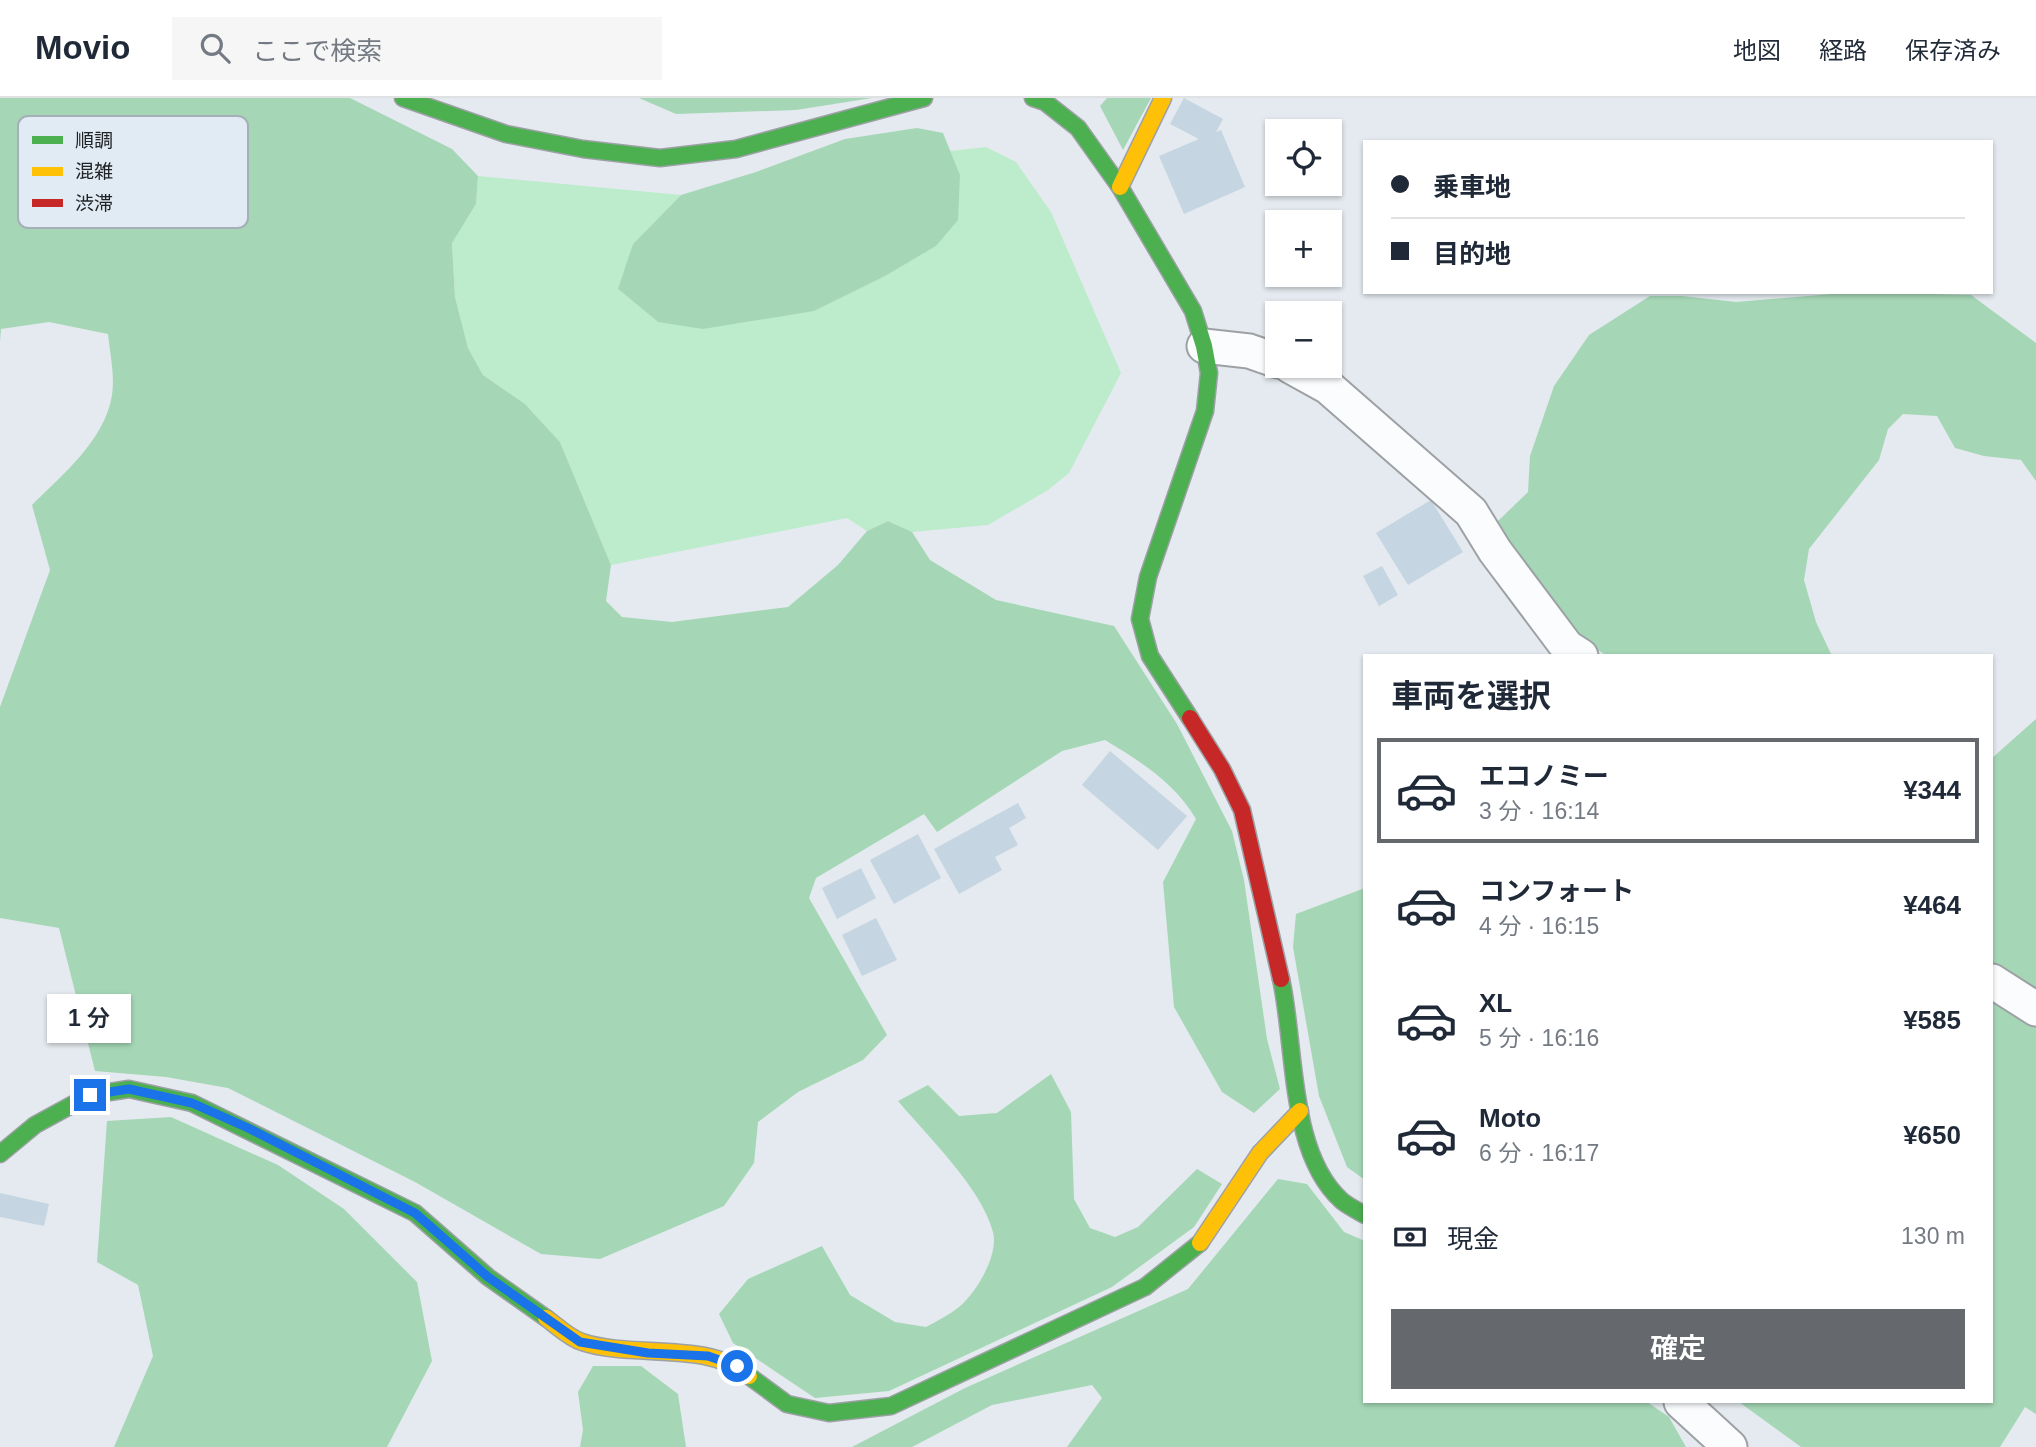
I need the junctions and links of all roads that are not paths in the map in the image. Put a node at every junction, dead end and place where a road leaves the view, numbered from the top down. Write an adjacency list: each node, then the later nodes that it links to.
1 (403, 98): 2 (street)
2 (924, 98)
3 (1033, 98): 5 (street)
4 (1163, 98): 5 (street)
5 (1120, 187): 6 (street)
6 (1204, 346): 7 (street); 12 (street)
7 (1265, 357)
8 (1312, 378): 9 (street)
9 (1578, 654)
10 (1993, 982): 11 (street)
11 (2036, 1009)
12 (1300, 1111): 13 (street); 14 (street)
13 (0, 1154)
14 (1363, 1213)
15 (1682, 1403): 16 (street)
16 (1730, 1447)

